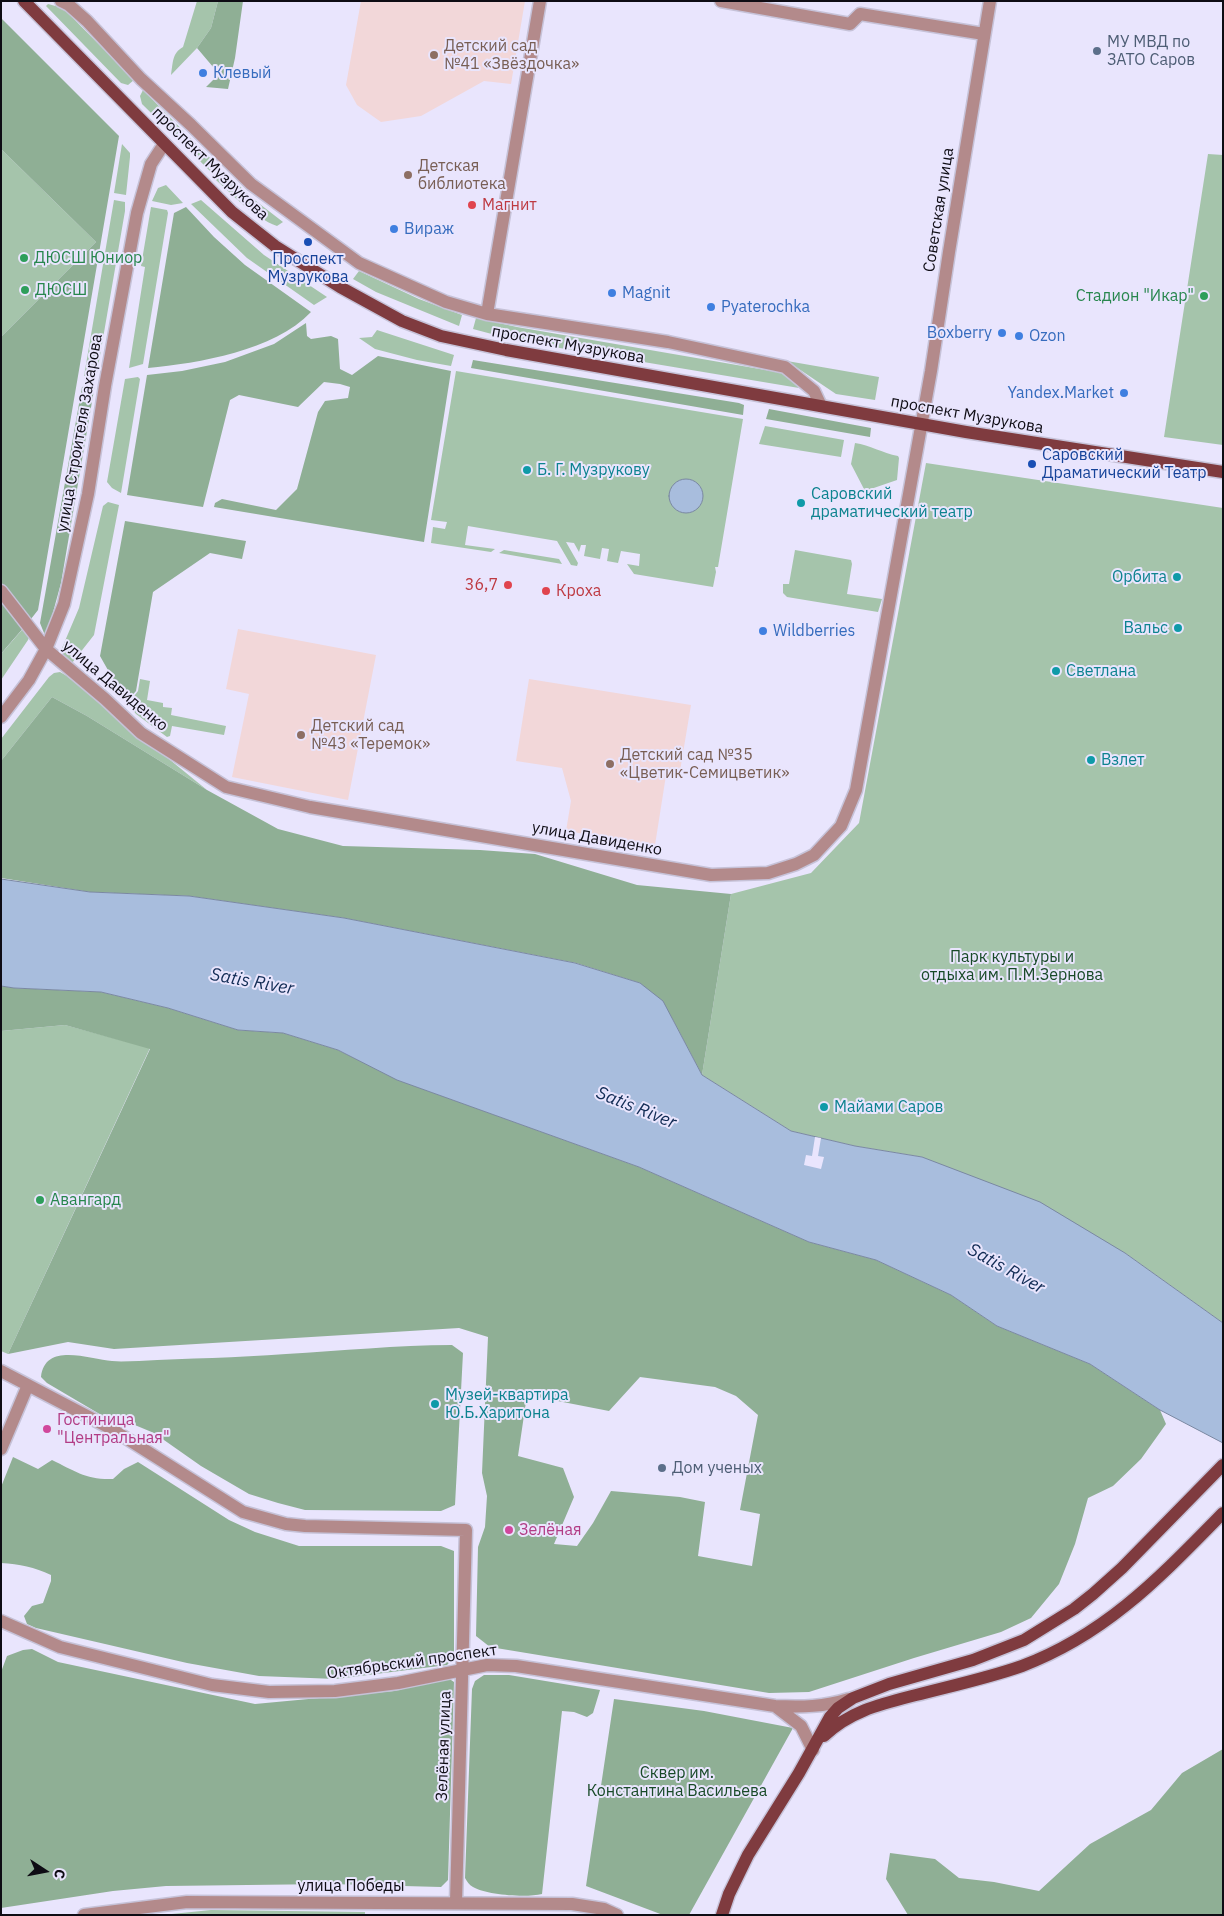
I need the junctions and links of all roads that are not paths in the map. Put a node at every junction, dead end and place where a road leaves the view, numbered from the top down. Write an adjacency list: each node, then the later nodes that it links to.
1 (24, 1): 7 (main road, проспект Музрукова)
2 (61, 1): 8 (street)
3 (540, 1): 8 (street)
4 (721, 1): 6 (street)
5 (990, 1): 6 (street, Советская улица)
6 (984, 34): 10 (street, Советская улица)
7 (164, 144): 9 (main road, проспект Музрукова); 13 (street, улица Строителя Захарова)
8 (487, 314): 9 (street)
9 (821, 406): 10 (main road, проспект Музрукова)
10 (922, 425): 11 (main road, проспект Музрукова); 13 (street, улица Давиденко)
11 (1223, 472)
12 (1, 591): 13 (street, улица Давиденко)
13 (46, 649): 14 (street, улица Строителя Захарова)
14 (1, 717)
15 (1, 1371): 16 (street)
16 (28, 1385): 17 (street); 21 (street, Зелёная улица)
17 (1, 1449)
18 (1223, 1465): 22 (main road)
19 (1223, 1513): 24 (main road)
20 (1, 1621): 21 (street, Октябрьский проспект)
21 (463, 1671): 23 (street, Октябрьский проспект); 27 (street, Зелёная улица)
22 (853, 1698): 23 (street, Октябрьский проспект); 25 (main road)
23 (775, 1706): 25 (street, Октябрьский проспект); 26 (street, Октябрьский проспект)
24 (851, 1716): 25 (street, Октябрьский проспект); 26 (main road)
25 (830, 1717): 26 (main road)
26 (815, 1746): 30 (main road)
27 (456, 1902): 28 (street, улица Победы); 29 (street, улица Победы)
28 (84, 1915)
29 (618, 1915)
30 (722, 1915)

